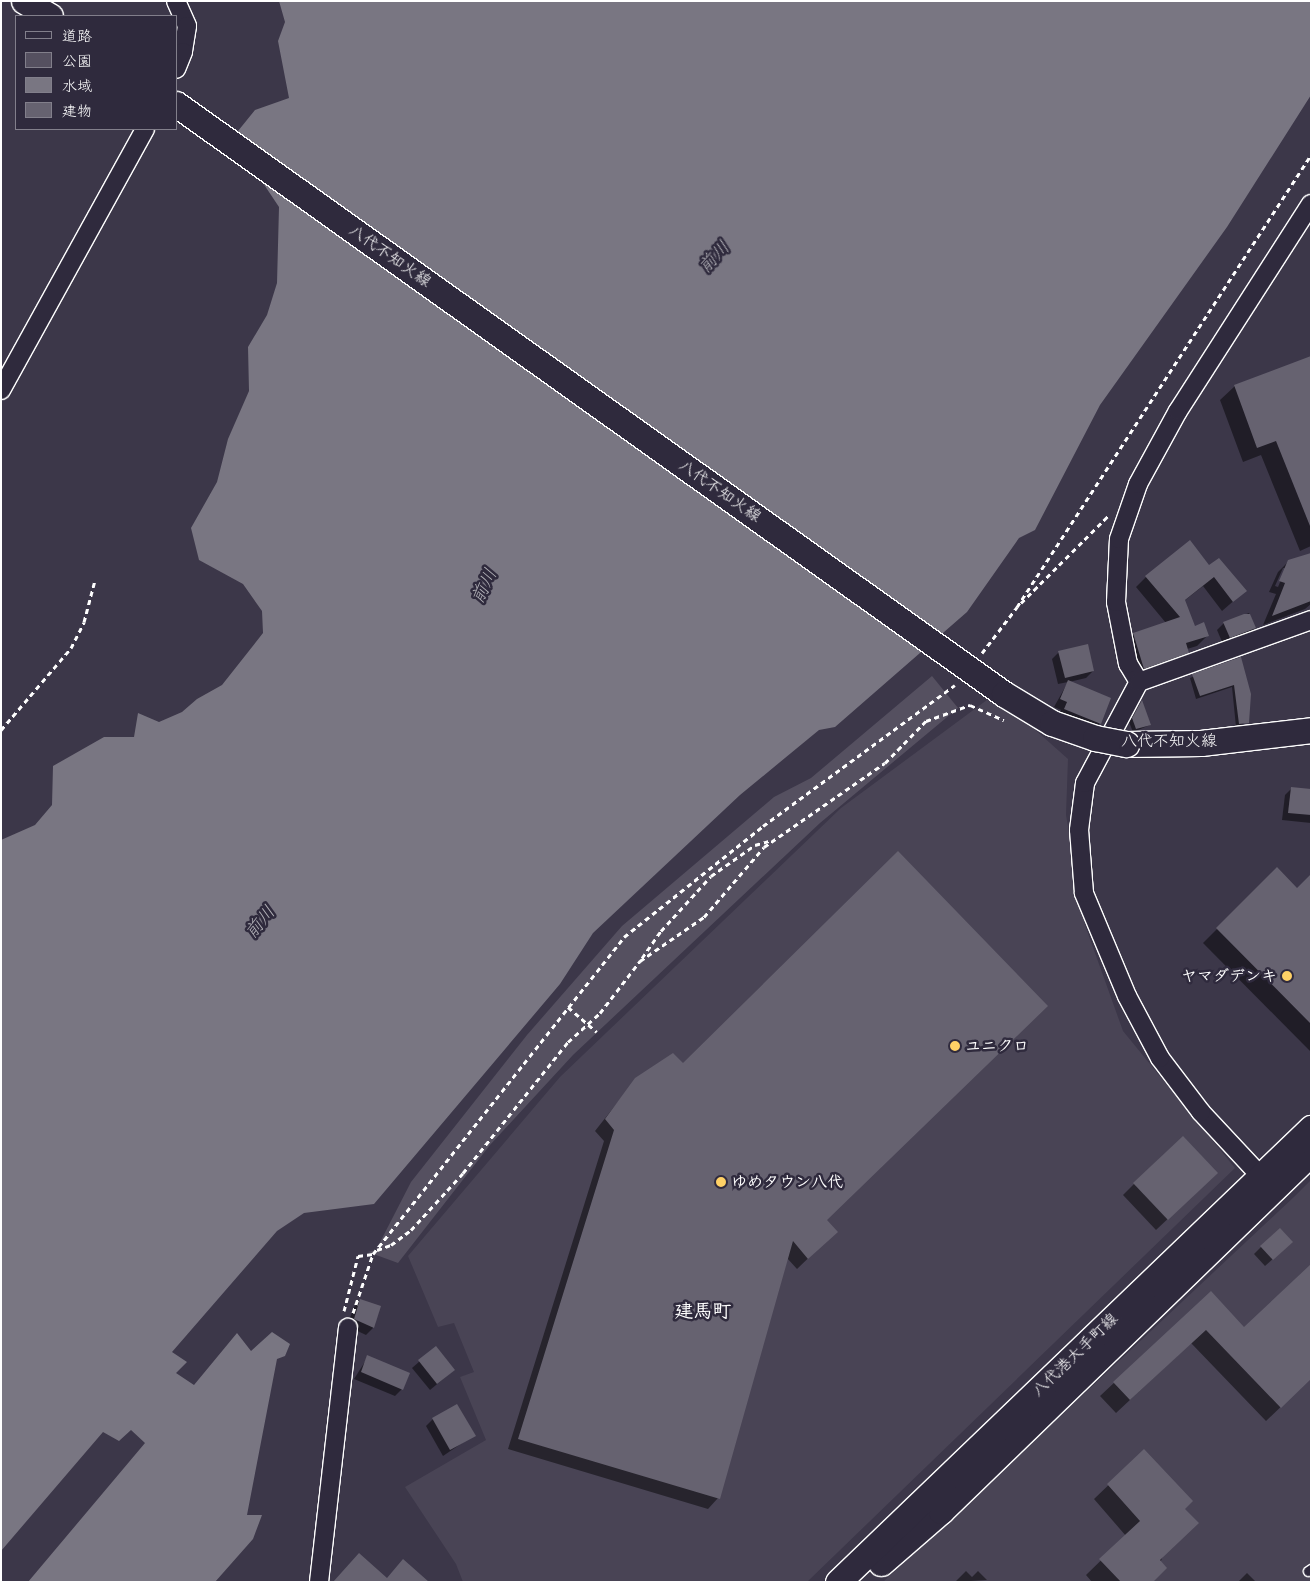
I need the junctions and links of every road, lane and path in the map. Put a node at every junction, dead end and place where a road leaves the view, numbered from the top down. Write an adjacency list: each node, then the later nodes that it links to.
1 (24, 1): 3 (main road)
2 (176, 1): 4 (street)
3 (48, 15)
4 (178, 65)
5 (178, 105): 19 (main road, 八代不知火線, bridge)
6 (144, 130): 9 (street)
7 (1311, 155): 12 (path)
8 (1311, 204): 16 (street)
9 (1, 390)
10 (1113, 511): 12 (path)
11 (96, 580): 18 (path)
12 (1017, 607): 14 (path)
13 (1311, 620): 16 (street)
14 (977, 659)
15 (959, 680): 22 (path)
16 (1139, 682): 27 (street)
17 (1013, 724): 20 (path)
18 (1, 730)
19 (1311, 730)
20 (776, 839): 21 (path); 21 (path)
21 (640, 961): 23 (path)
22 (568, 1007): 23 (path); 28 (path)
23 (588, 1024): 24 (path); 28 (path)
24 (597, 1032)
25 (1311, 1128): 27 (main road, 八代港大手町線)
26 (1311, 1152): 27 (main road, 八代港大手町線)
27 (1267, 1182): 33 (main road, 八代港大手町線); 34 (main road, 八代港大手町線)
28 (376, 1250): 29 (path)
29 (374, 1254): 30 (path); 31 (path)
30 (358, 1256)
31 (348, 1328): 32 (street)
32 (319, 1582)
33 (838, 1582)
34 (859, 1582)

